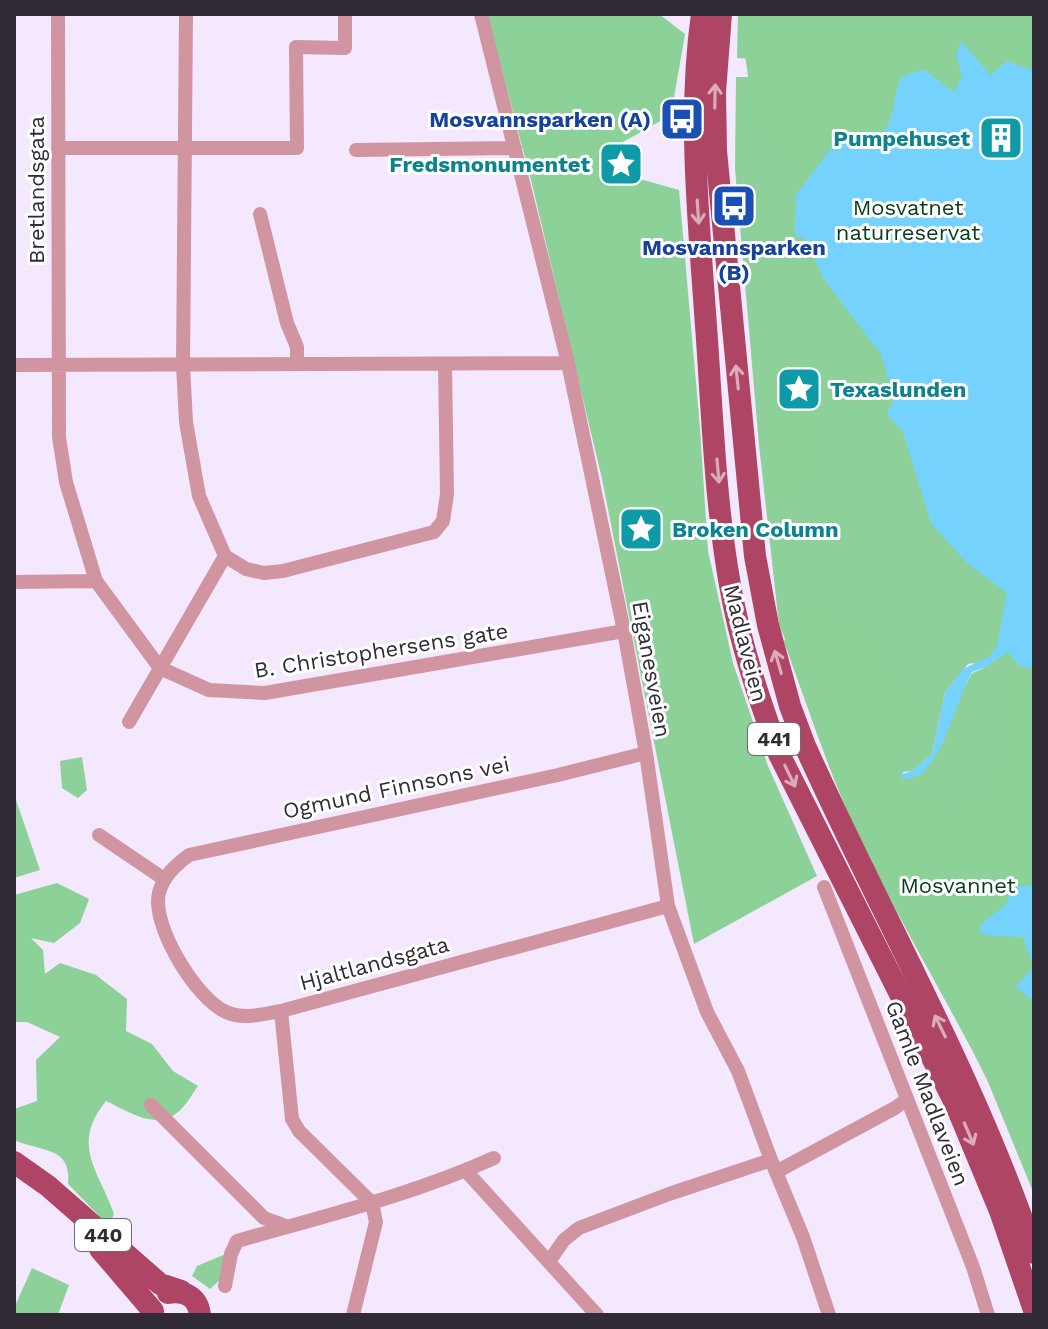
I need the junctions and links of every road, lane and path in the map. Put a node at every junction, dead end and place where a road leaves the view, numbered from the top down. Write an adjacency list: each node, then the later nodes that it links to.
1 (58, 14): 7 (street, Bretlandsgata)
2 (186, 14): 8 (street)
3 (345, 14): 8 (street)
4 (481, 14): 9 (street, Eiganesveien)
5 (702, 14): 43 (main road, Madlaveien / 441, one-way to 43)
6 (721, 14): 39 (main road, Madlaveien / 441, one-way to 6)
7 (58, 148): 8 (street); 16 (street, Bretlandsgata)
8 (185, 148): 17 (street)
9 (515, 148): 10 (street); 12 (street, Eiganesveien)
10 (356, 150)
11 (260, 214): 13 (street)
12 (568, 363): 14 (street); 21 (street, Eiganesveien)
13 (297, 364): 14 (street); 17 (street)
14 (445, 364): 18 (street)
15 (14, 365): 16 (street)
16 (58, 365): 17 (street); 19 (street, B. Christophersens gate)
17 (183, 365): 18 (street)
18 (225, 556): 22 (street)
19 (96, 581): 20 (street); 22 (street, B. Christophersens gate)
20 (14, 582)
21 (624, 631): 22 (street, B. Christophersens gate); 24 (street, Eiganesveien)
22 (160, 668): 23 (street)
23 (129, 722)
24 (646, 753): 26 (street, Ogmund Finnsons vei); 29 (street, Eiganesveien)
25 (99, 835): 26 (street)
26 (164, 879): 28 (street, Ogmund Finnsons vei)
27 (824, 887): 31 (street, Gamle Madlaveien)
28 (158, 895): 30 (street, Hjaltlandsgata)
29 (668, 906): 30 (street, Hjaltlandsgata); 34 (street, Eiganesveien)
30 (281, 1011): 37 (street)
31 (907, 1099): 34 (street); 49 (street, Gamle Madlaveien)
32 (151, 1105): 38 (street)
33 (494, 1158): 36 (street)
34 (773, 1166): 40 (street); 48 (street, Eiganesveien)
35 (21, 1167): 42 (main road, 440); 44 (main road, 440)
36 (466, 1171): 37 (street); 40 (street)
37 (372, 1203): 38 (street); 46 (street)
38 (287, 1226): 41 (street)
39 (1034, 1253)
40 (550, 1260): 47 (street)
41 (225, 1286)
42 (181, 1291): 44 (main road, 440); 45 (main road, 440)
43 (1034, 1310)
44 (153, 1313)
45 (200, 1315)
46 (353, 1315)
47 (597, 1315)
48 (829, 1315)
49 (988, 1315)

